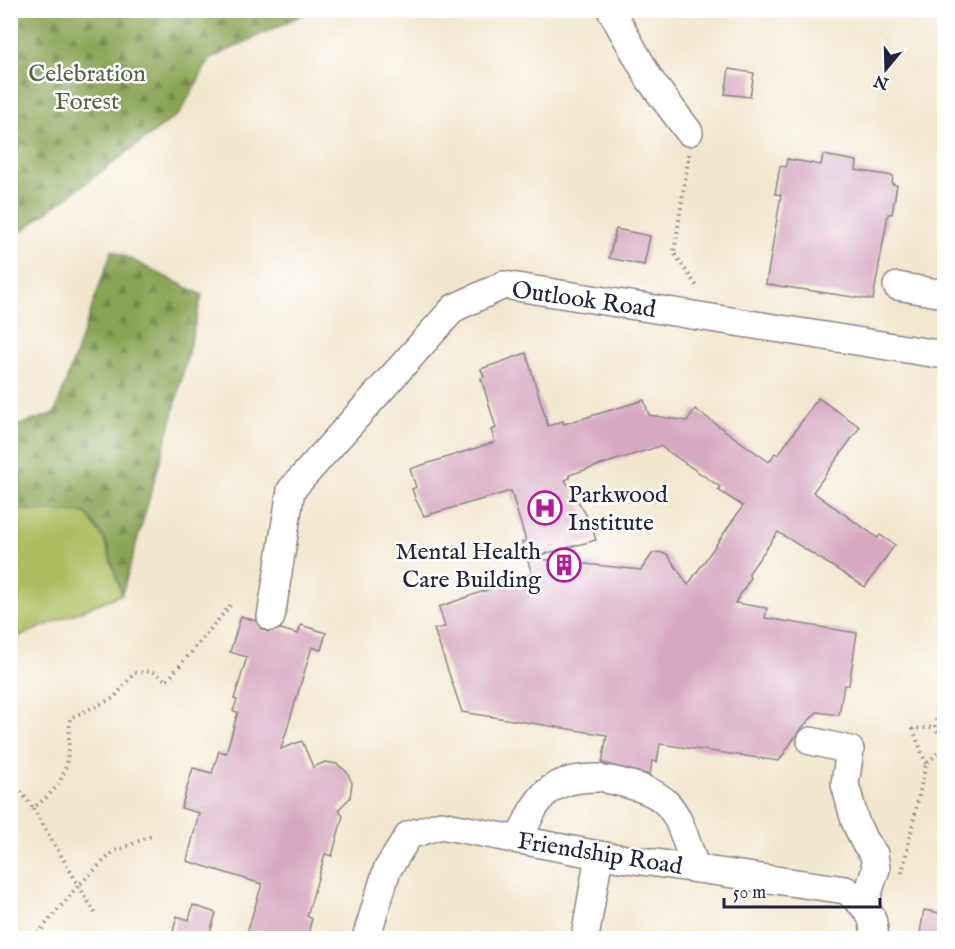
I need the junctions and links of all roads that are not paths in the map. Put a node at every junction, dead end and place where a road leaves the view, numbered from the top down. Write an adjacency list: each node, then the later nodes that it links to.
1 (611, 10): 2 (street)
2 (690, 140)
3 (897, 286): 4 (street)
4 (945, 294)
5 (945, 355): 6 (street, Outlook Road)
6 (271, 617)
7 (811, 741): 11 (street)
8 (519, 840): 9 (street, Friendship Road); 10 (street); 12 (street, Friendship Road)
9 (599, 855): 10 (street, Friendship Road); 13 (street)
10 (696, 869): 11 (street, Friendship Road)
11 (864, 905): 14 (street)
12 (366, 939)
13 (585, 939)
14 (874, 939)

